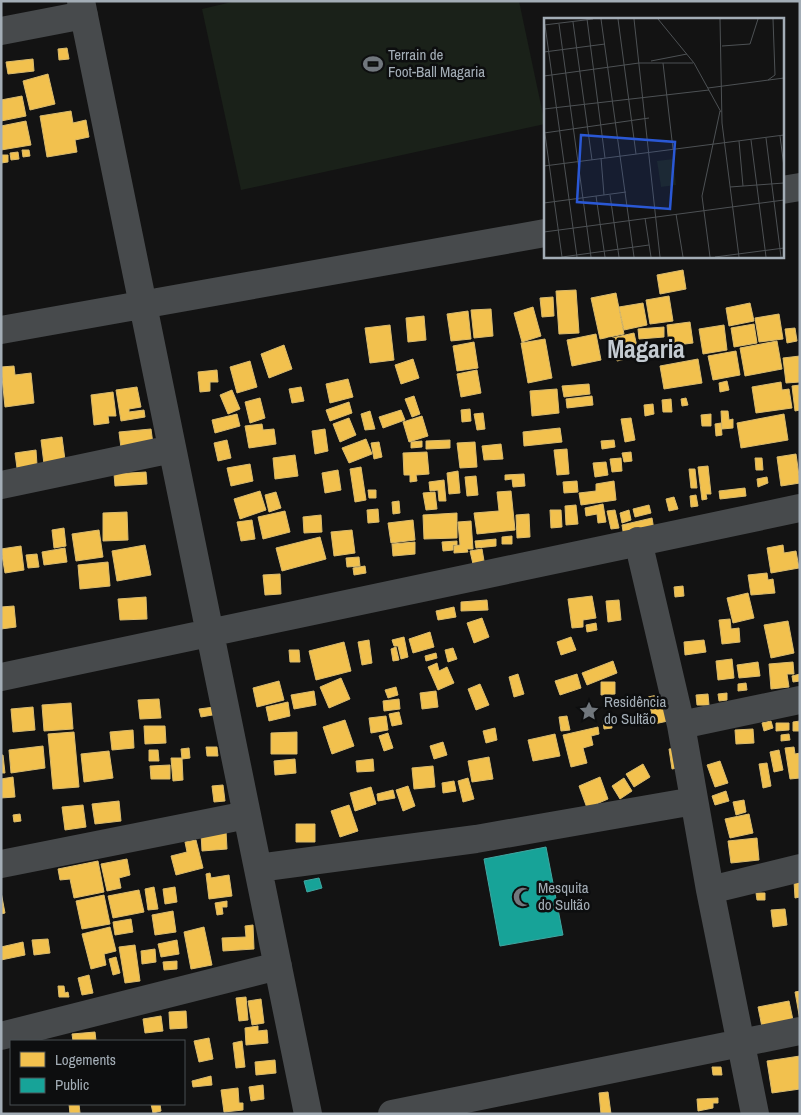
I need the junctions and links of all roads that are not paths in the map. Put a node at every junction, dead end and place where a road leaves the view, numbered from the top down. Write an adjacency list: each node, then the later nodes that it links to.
1 (82, 8): 2 (street); 6 (street)
2 (1, 31)
3 (800, 187): 4 (street)
4 (784, 190)
5 (544, 233): 6 (street)
6 (143, 305): 7 (street); 8 (street)
7 (1, 330)
8 (172, 449): 9 (street); 12 (street)
9 (1, 485)
10 (800, 508): 11 (street)
11 (638, 541): 12 (street); 15 (street)
12 (210, 634): 13 (street); 17 (street)
13 (1, 678)
14 (800, 700): 15 (street)
15 (681, 724): 16 (street)
16 (694, 800): 19 (street); 21 (street)
17 (247, 815): 18 (street); 19 (street)
18 (1, 864)
19 (258, 868): 22 (street)
20 (800, 868): 21 (street)
21 (710, 890): 25 (street)
22 (278, 966): 24 (street); 26 (street)
23 (800, 1031): 25 (street)
24 (1, 1036)
25 (741, 1042): 27 (street); 28 (street)
26 (308, 1114)
27 (392, 1114)
28 (755, 1114)

